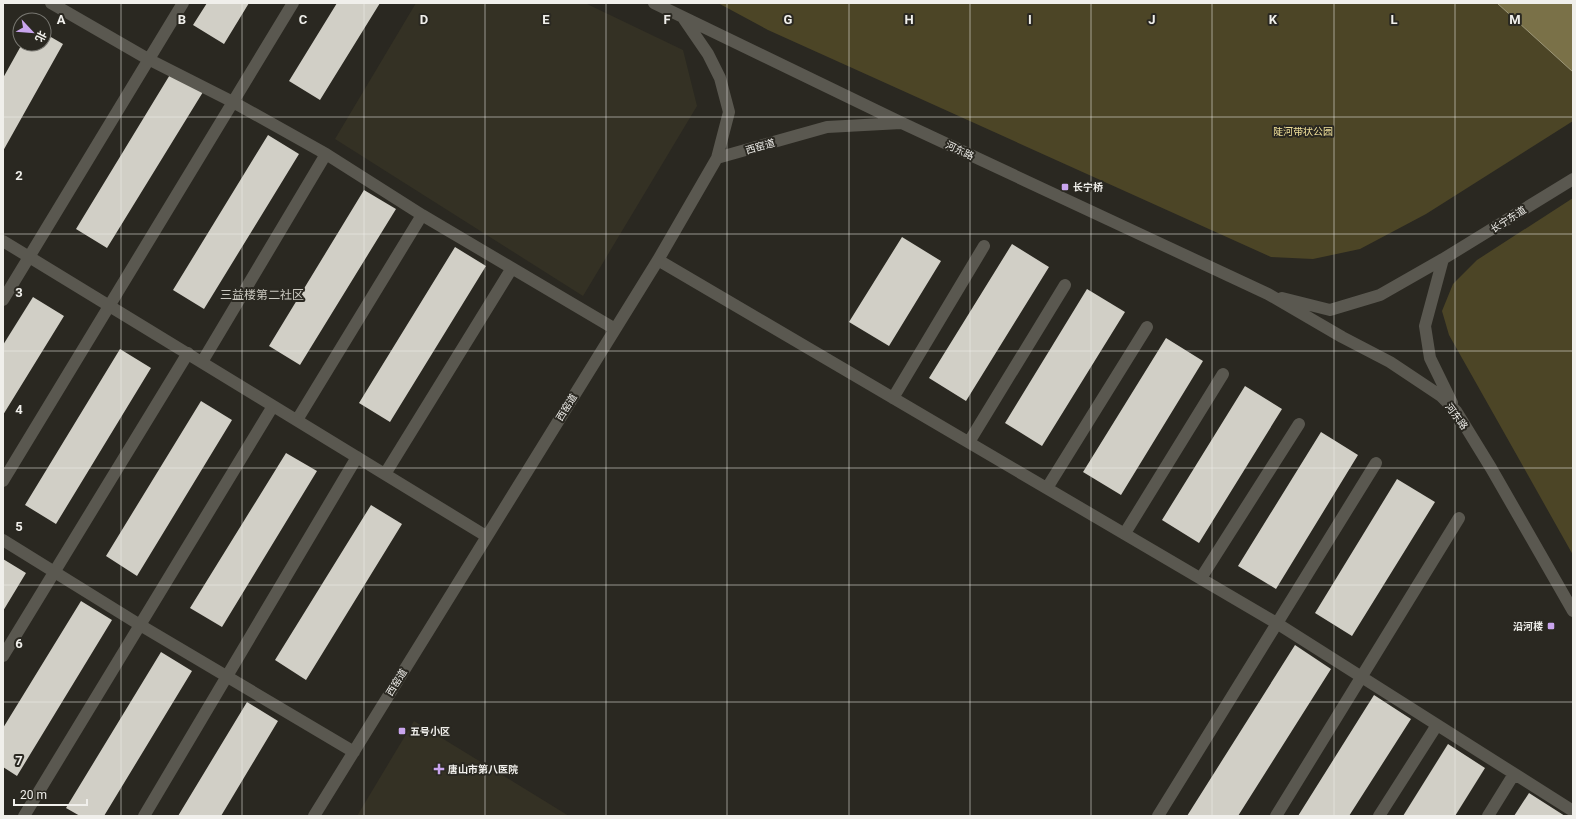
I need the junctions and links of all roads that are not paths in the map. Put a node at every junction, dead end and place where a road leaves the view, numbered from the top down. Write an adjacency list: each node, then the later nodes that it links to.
1 (51, 3): 6 (street)
2 (182, 3): 6 (street)
3 (293, 3): 7 (street)
4 (654, 3): 5 (street, 河东路)
5 (683, 18): 8 (street, 河东路); 10 (street)
6 (148, 60): 7 (street); 15 (street)
7 (233, 102): 9 (street); 22 (street)
8 (902, 123): 10 (street, 西窑道); 20 (street, 河东路)
9 (326, 154): 12 (street); 26 (street)
10 (717, 158): 17 (street, 西窑道)
11 (1573, 179): 16 (street, 长宁东道)
12 (422, 215): 18 (street); 31 (street)
13 (3, 241): 15 (street)
14 (984, 246): 28 (street)
15 (30, 256): 21 (street); 22 (street)
16 (1443, 259): 20 (street, 河东路); 30 (street)
17 (658, 260): 24 (street, 西窑道); 28 (street)
18 (512, 268): 24 (street); 36 (street)
19 (1065, 285): 33 (street)
20 (1268, 294): 30 (street, 河东路)
21 (3, 300)
22 (110, 305): 25 (street); 37 (street)
23 (1146, 327): 38 (street)
24 (615, 329): 41 (street, 西窑道)
25 (188, 353): 26 (street); 43 (street)
26 (202, 362): 29 (street)
27 (1223, 374): 40 (street)
28 (893, 398): 33 (street)
29 (273, 406): 31 (street); 47 (street)
30 (1456, 411): 45 (street, 河东路)
31 (297, 420): 34 (street)
32 (1299, 424): 44 (street)
33 (969, 442): 38 (street)
34 (357, 457): 36 (street); 49 (street)
35 (1376, 463): 46 (street)
36 (385, 474): 41 (street)
37 (3, 481)
38 (1047, 488): 40 (street)
39 (1459, 518): 50 (street)
40 (1124, 534): 44 (street)
41 (486, 536): 52 (street, 西窑道)
42 (3, 540): 43 (street)
43 (55, 572): 47 (street); 48 (street)
44 (1201, 578): 46 (street)
45 (1573, 612)
46 (1278, 624): 50 (street); 58 (street)
47 (140, 625): 49 (street); 55 (street)
48 (3, 656)
49 (227, 677): 52 (street); 56 (street)
50 (1362, 677): 51 (street); 59 (street)
51 (1437, 724): 53 (street); 60 (street)
52 (354, 752): 57 (street, 西窑道)
53 (1514, 774): 54 (street); 61 (street)
54 (1573, 811)
55 (24, 816)
56 (144, 816)
57 (314, 816)
58 (1158, 816)
59 (1276, 816)
60 (1379, 816)
61 (1488, 816)

